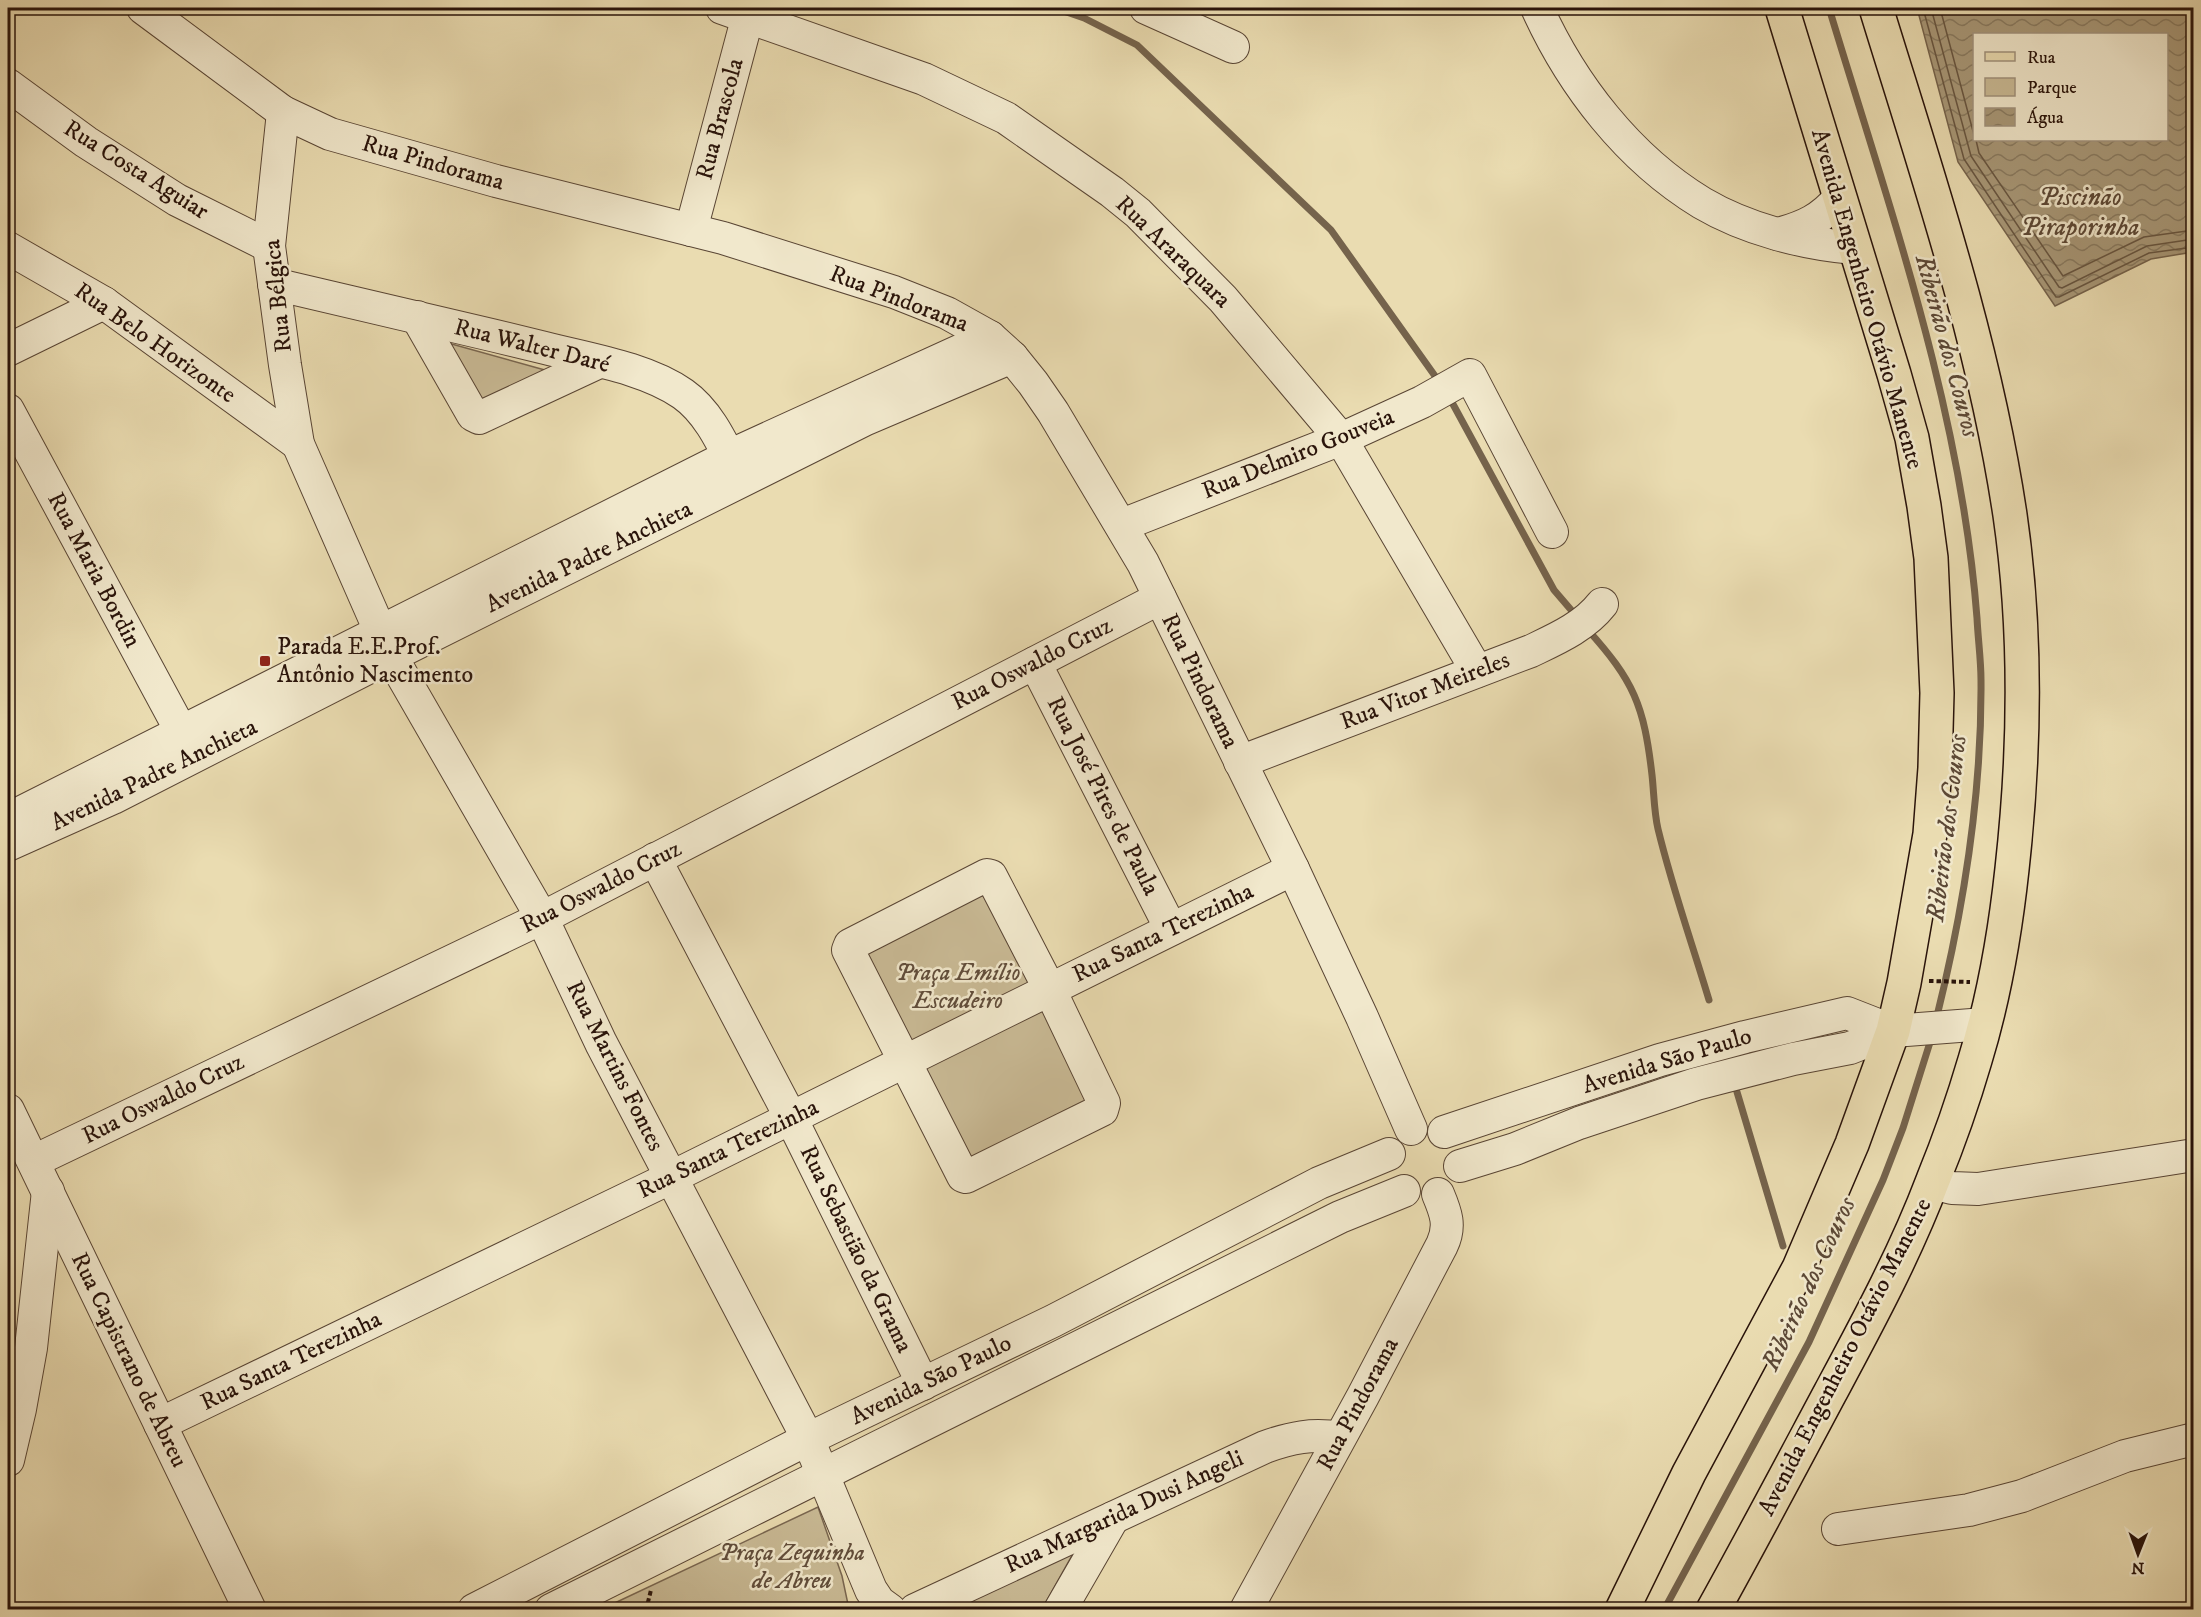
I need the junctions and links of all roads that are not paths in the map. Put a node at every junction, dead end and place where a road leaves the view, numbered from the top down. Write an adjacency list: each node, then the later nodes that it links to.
1 (143, 8): 9 (street, Rua Pindorama)
2 (1146, 8): 7 (street)
3 (1537, 8): 12 (street)
4 (1782, 8): 10 (main road, Avenida Engenheiro Otávio Manente)
5 (1876, 8): 41 (main road, Avenida Engenheiro Otávio Manente)
6 (740, 11): 11 (street, Rua Brascola); 23 (street, Rua Araraquara)
7 (1233, 47)
8 (8, 85): 13 (street, Rua Costa Aguiar)
9 (283, 112): 11 (street, Rua Pindorama); 13 (street, Rua Bélgica)
10 (1839, 198): 12 (street); 15 (main road, Avenida Engenheiro Otávio Manente)
11 (691, 230): 19 (street, Rua Pindorama)
12 (1778, 234): 15 (street)
13 (269, 246): 16 (street, Rua Bélgica)
14 (8, 248): 17 (street, Rua Belo Horizonte)
15 (1854, 248): 42 (main road, Avenida Engenheiro Otávio Manente)
16 (274, 284): 18 (street, Rua Walter Daré); 24 (street, Rua Bélgica)
17 (104, 303): 20 (street); 24 (street, Rua Belo Horizonte)
18 (417, 317): 21 (street, Rua Walter Daré); 21 (street)
19 (1001, 347): 25 (street, Avenida Padre Anchieta); 26 (street, Rua Pindorama)
20 (8, 350)
21 (599, 362): 25 (street, Rua Walter Daré)
22 (8, 410): 33 (street, Rua Maria Bordin)
23 (1341, 439): 26 (street, Rua Delmiro Gouveia); 27 (street, Rua Delmiro Gouveia); 32 (street, Rua Araraquara)
24 (298, 444): 30 (street, Rua Martins Fontes)
25 (735, 469): 30 (street, Avenida Padre Anchieta)
26 (1122, 525): 28 (street, Rua Pindorama)
27 (1552, 532)
28 (1160, 598): 31 (street, Rua Oswaldo Cruz); 34 (street, Rua Pindorama)
29 (1588, 617): 32 (street, Rua Vitor Meireles)
30 (385, 644): 33 (street, Avenida Padre Anchieta); 35 (street, Avenida Padre Anchieta); 38 (street, Rua Martins Fontes)
31 (1035, 663): 36 (street, Rua Oswaldo Cruz); 39 (street, Rua José Pires de Paula)
32 (1477, 671): 34 (street, Rua Vitor Meireles)
33 (182, 731): 35 (street, Avenida Padre Anchieta)
34 (1240, 762): 37 (street, Rua Pindorama)
35 (8, 824)
36 (655, 859): 38 (street, Rua Oswaldo Cruz); 45 (street, Rua Sebastião da Grama)
37 (1293, 869): 39 (street, Rua Santa Terezinha); 46 (street, Rua Pindorama)
38 (542, 918): 50 (street, Rua Oswaldo Cruz); 52 (street, Rua Martins Fontes)
39 (1171, 929): 40 (street, Rua Santa Terezinha)
40 (1050, 990): 43 (street, Rua Santa Terezinha); 43 (street); 43 (street)
41 (1985, 1024): 42 (street, Avenida São Paulo); 53 (main road, Avenida Engenheiro Otávio Manente)
42 (1902, 1030): 47 (street, Avenida São Paulo); 51 (street, Avenida São Paulo); 79 (main road, Avenida Engenheiro Otávio Manente)
43 (904, 1061): 45 (street, Rua Santa Terezinha)
44 (8, 1110): 50 (street, Rua Capistrano de Abreu)
45 (791, 1118): 52 (street, Rua Santa Terezinha); 59 (street, Rua Sebastião da Grama)
46 (1411, 1129): 47 (street); 48 (street)
47 (1444, 1132): 51 (street)
48 (1389, 1154): 55 (street); 57 (street, Avenida São Paulo)
49 (2193, 1155): 53 (street)
50 (34, 1161): 54 (street, Rua Capistrano de Abreu)
51 (1460, 1166): 56 (street)
52 (672, 1177): 60 (street, Rua Santa Terezinha); 63 (street, Rua Martins Fontes)
53 (1932, 1184): 80 (main road, Avenida Engenheiro Otávio Manente)
54 (48, 1191): 60 (street, Rua Capistrano de Abreu); 64 (street)
55 (1404, 1191): 56 (street); 58 (street, Avenida São Paulo)
56 (1438, 1194): 61 (street, Rua Pindorama)
57 (1100, 1297): 58 (street); 59 (street, Avenida São Paulo)
58 (1116, 1329): 65 (street, Avenida São Paulo)
59 (923, 1384): 63 (street, Avenida São Paulo)
60 (160, 1424): 72 (street, Rua Capistrano de Abreu)
61 (1339, 1438): 67 (street, Rua Margarida Dusi Angeli); 78 (street, Rua Pindorama)
62 (2193, 1439): 68 (street)
63 (808, 1440): 65 (street, Rua Martins Fontes); 66 (street, Avenida São Paulo)
64 (8, 1460)
65 (824, 1472): 70 (street, Avenida São Paulo); 75 (street, Rua Martins Fontes)
66 (664, 1514): 70 (street); 73 (street, Avenida São Paulo)
67 (1113, 1518): 69 (street, Rua Margarida Dusi Angeli); 71 (street)
68 (1838, 1529)
69 (1079, 1534): 71 (street); 76 (street, Rua Margarida Dusi Angeli)
70 (682, 1544): 74 (street, Avenida São Paulo)
71 (1084, 1567): 77 (street)
72 (250, 1610)
73 (474, 1610)
74 (551, 1610)
75 (890, 1610)
76 (915, 1610)
77 (1060, 1610)
78 (1246, 1610)
79 (1622, 1610)
80 (1713, 1610)

